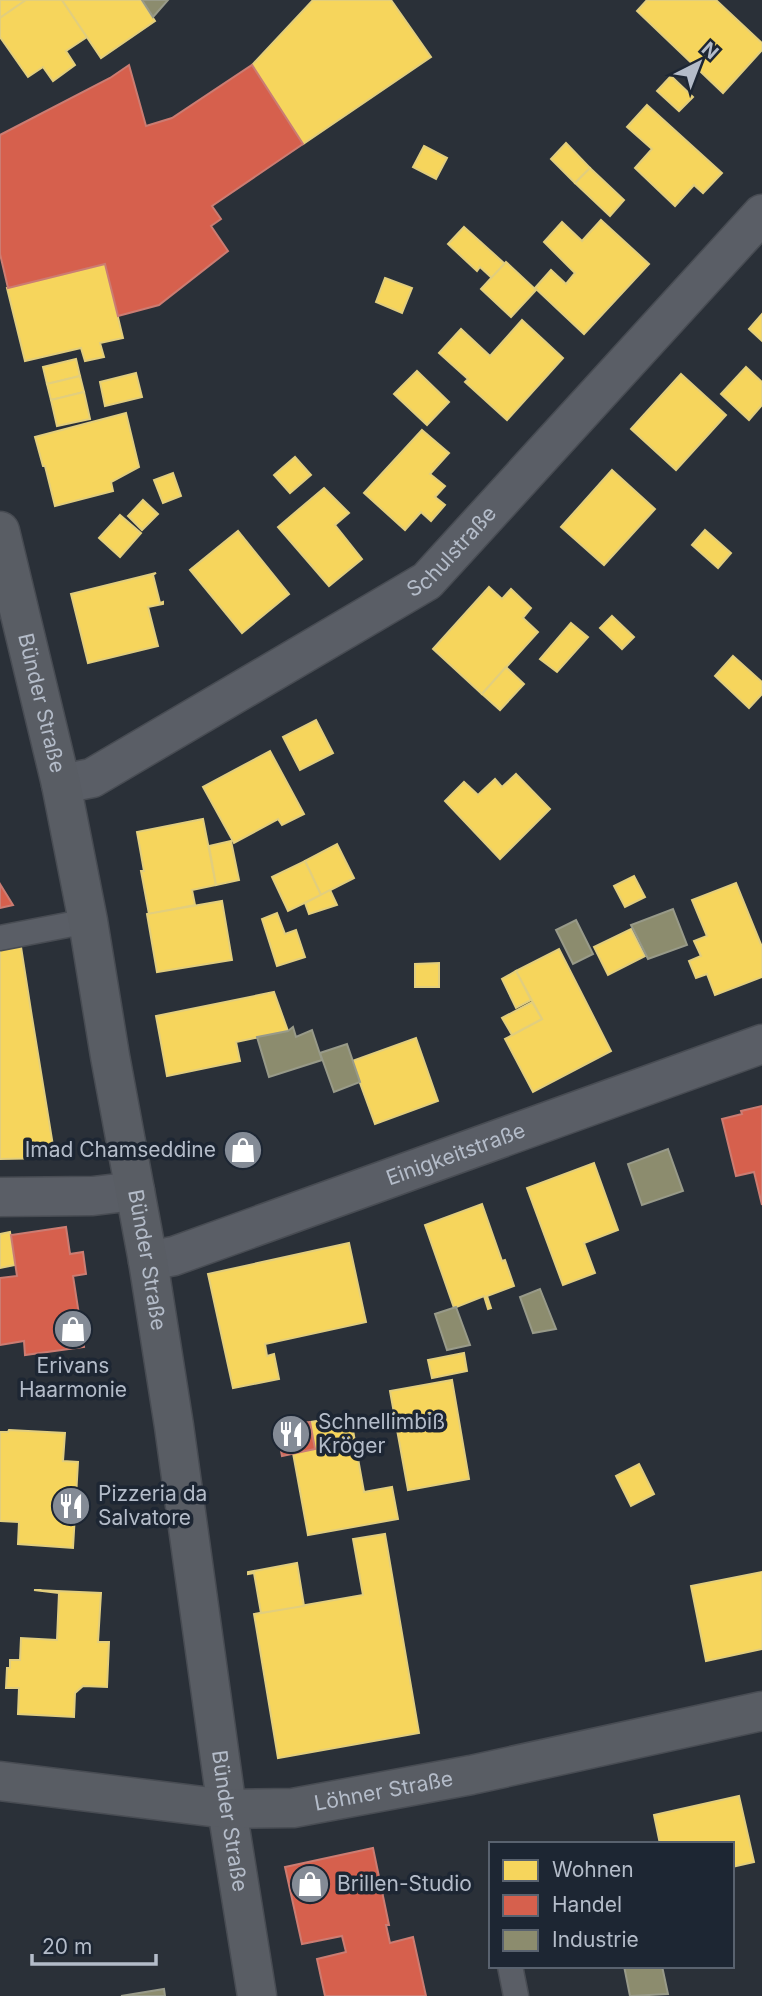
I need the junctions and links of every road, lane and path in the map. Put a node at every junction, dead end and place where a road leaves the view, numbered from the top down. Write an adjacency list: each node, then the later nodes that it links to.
1 (762, 214): 4 (street, Schulstraße)
2 (0, 531): 3 (main road, Bünder Straße)
3 (6, 585): 4 (main road, Bünder Straße)
4 (61, 784): 5 (main road, Bünder Straße)
5 (89, 921): 6 (lane); 8 (main road, Bünder Straße)
6 (0, 938)
7 (762, 1044): 10 (street, Einigkeitstraße)
8 (135, 1191): 9 (street); 10 (main road, Bünder Straße)
9 (0, 1197)
10 (148, 1261): 13 (main road, Bünder Straße)
11 (762, 1711): 13 (main road, Löhner Straße)
12 (0, 1781): 13 (main road, Löhner Straße)
13 (228, 1809): 15 (main road, Bünder Straße)
14 (510, 1968): 16 (lane)
15 (257, 1996)
16 (516, 1996)

